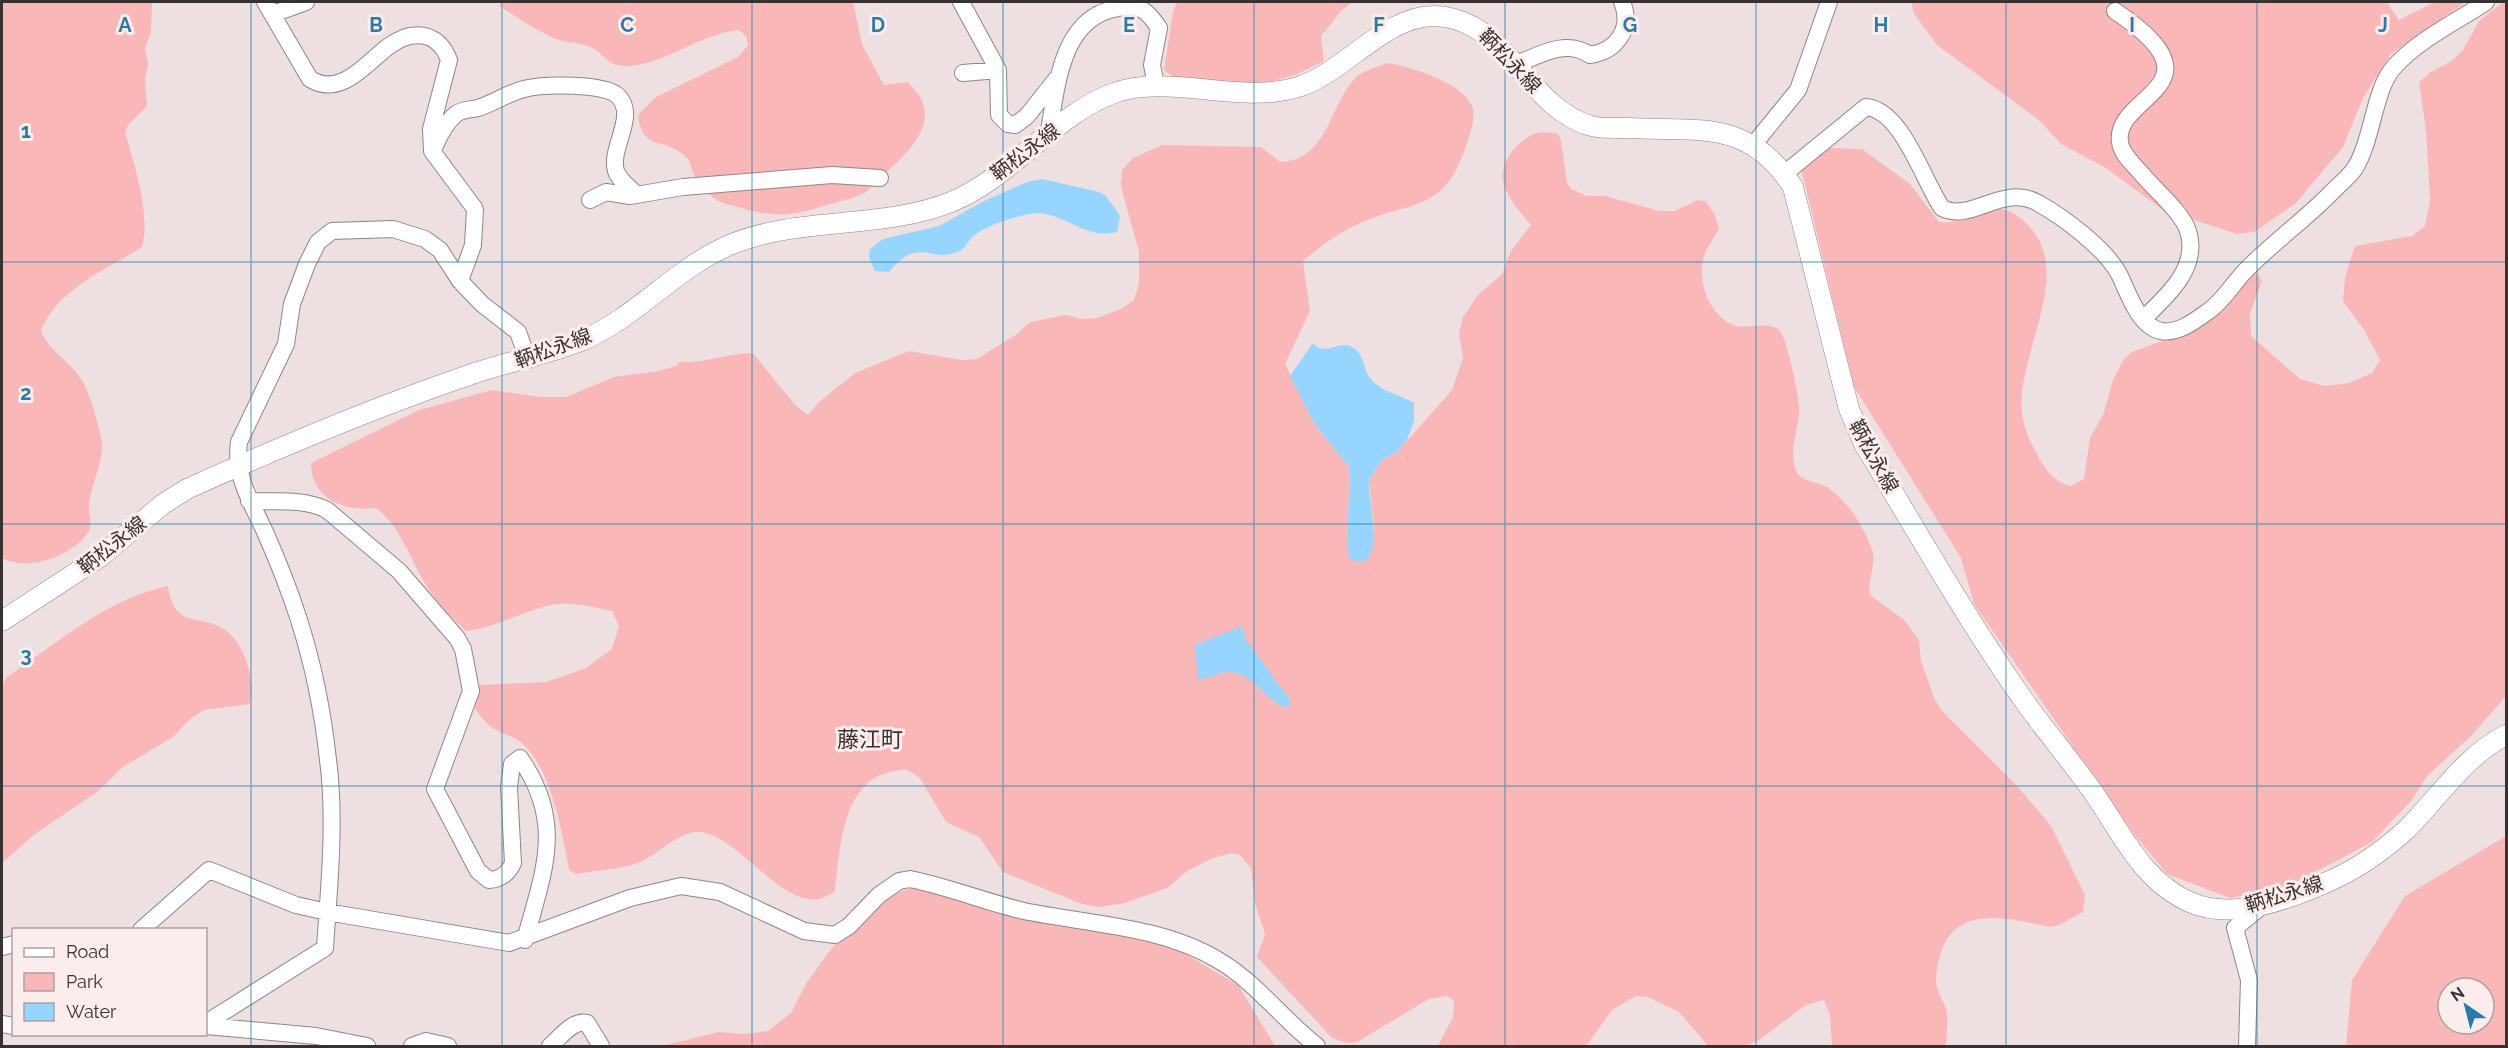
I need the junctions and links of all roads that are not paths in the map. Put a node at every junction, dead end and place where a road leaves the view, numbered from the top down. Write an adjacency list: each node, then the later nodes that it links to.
1 (306, 2): 7 (street)
2 (961, 2): 10 (street)
3 (1622, 2): 9 (street)
4 (1829, 2): 15 (street)
5 (2486, 2): 22 (street)
6 (1153, 7): 12 (street); 13 (street)
7 (269, 8): 16 (street)
8 (2115, 11): 22 (street)
9 (1517, 64): 13 (main road, 鞆松永線); 15 (main road, 鞆松永線)
10 (998, 70): 11 (street); 12 (street)
11 (963, 73)
12 (1059, 75): 14 (street)
13 (1143, 87): 14 (main road, 鞆松永線)
14 (1048, 136): 23 (main road, 鞆松永線)
15 (1754, 144): 17 (main road, 鞆松永線)
16 (432, 151): 19 (street); 21 (street)
17 (1784, 174): 22 (street); 28 (main road, 鞆松永線)
18 (880, 178): 19 (street)
19 (637, 195): 20 (street)
20 (590, 200)
21 (460, 281): 23 (street); 24 (street)
22 (2143, 319)
23 (528, 360): 24 (main road, 鞆松永線)
24 (237, 466): 25 (street); 26 (main road, 鞆松永線)
25 (249, 501): 29 (street); 31 (street)
26 (2, 621)
27 (2506, 735): 28 (main road, 鞆松永線)
28 (2264, 904): 40 (street)
29 (327, 912): 30 (street); 31 (street); 32 (street)
30 (143, 928)
31 (525, 940): 39 (street)
32 (207, 1024)
33 (207, 1025): 34 (street)
34 (368, 1047)
35 (412, 1047): 36 (street)
36 (448, 1047)
37 (550, 1047): 38 (street)
38 (601, 1047)
39 (1317, 1047)
40 (2247, 1047)

